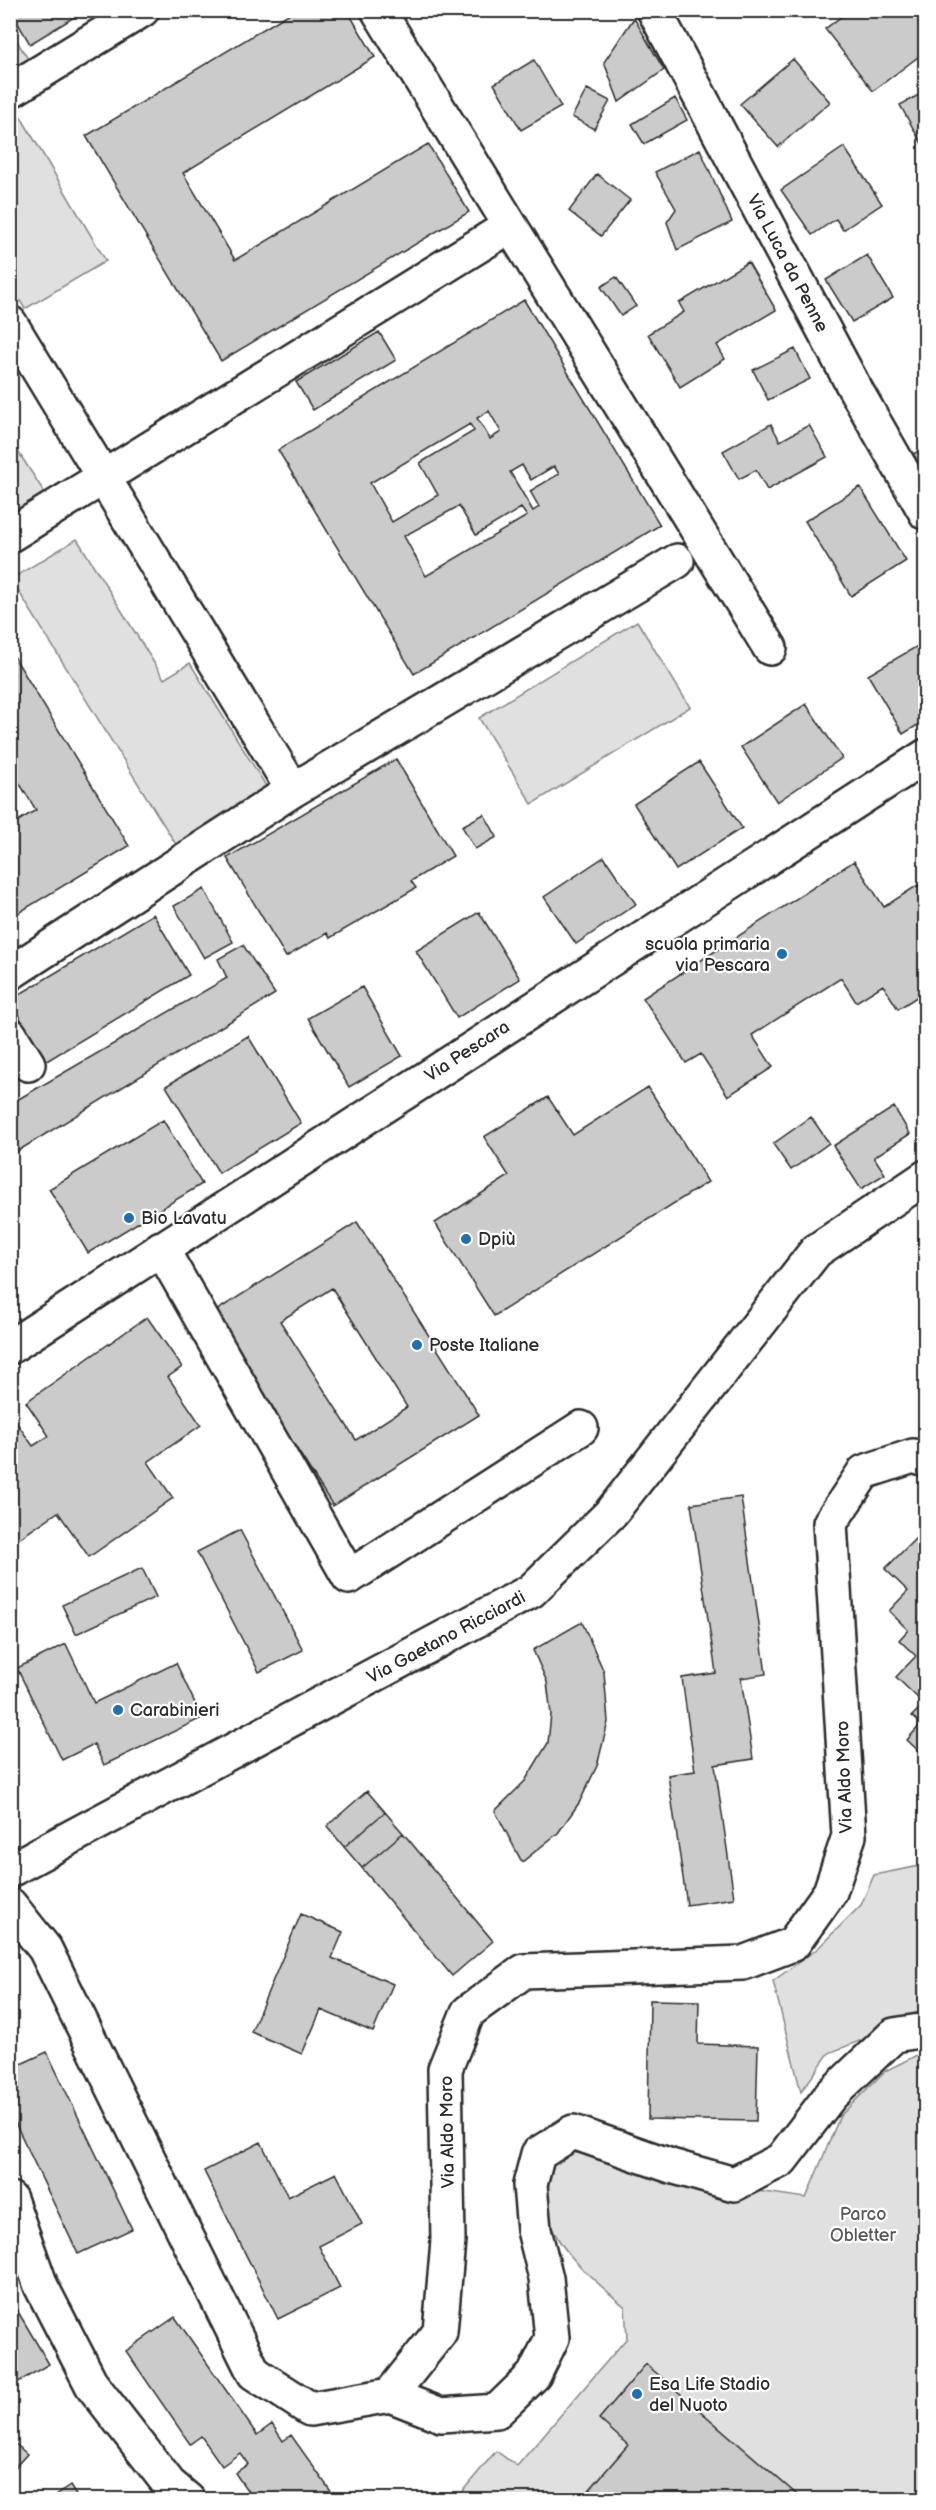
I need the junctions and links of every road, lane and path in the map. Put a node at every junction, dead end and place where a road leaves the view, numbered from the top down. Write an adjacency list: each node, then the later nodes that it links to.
1 (142, 10): 4 (street)
2 (378, 10): 5 (street)
3 (654, 10): 8 (street, Via Luca da Penne)
4 (10, 91)
5 (510, 226): 7 (street); 11 (street)
6 (10, 323): 7 (street)
7 (104, 477): 9 (street); 13 (street)
8 (926, 513)
9 (10, 535)
10 (677, 561): 13 (street)
11 (770, 648)
12 (926, 756): 18 (street, Via Pescara)
13 (292, 790): 14 (street)
14 (10, 973)
15 (10, 1035): 16 (street)
16 (28, 1064)
17 (922, 1182): 22 (street, Via Gaetano Ricciardi)
18 (161, 1248): 19 (street, Via Pescara); 20 (street)
19 (10, 1347)
20 (581, 1428)
21 (926, 1460): 26 (street, Via Aldo Moro)
22 (10, 1870)
23 (10, 1905): 26 (street)
24 (926, 2030): 26 (street)
25 (10, 2199): 27 (street)
26 (390, 2394)
27 (188, 2499)

